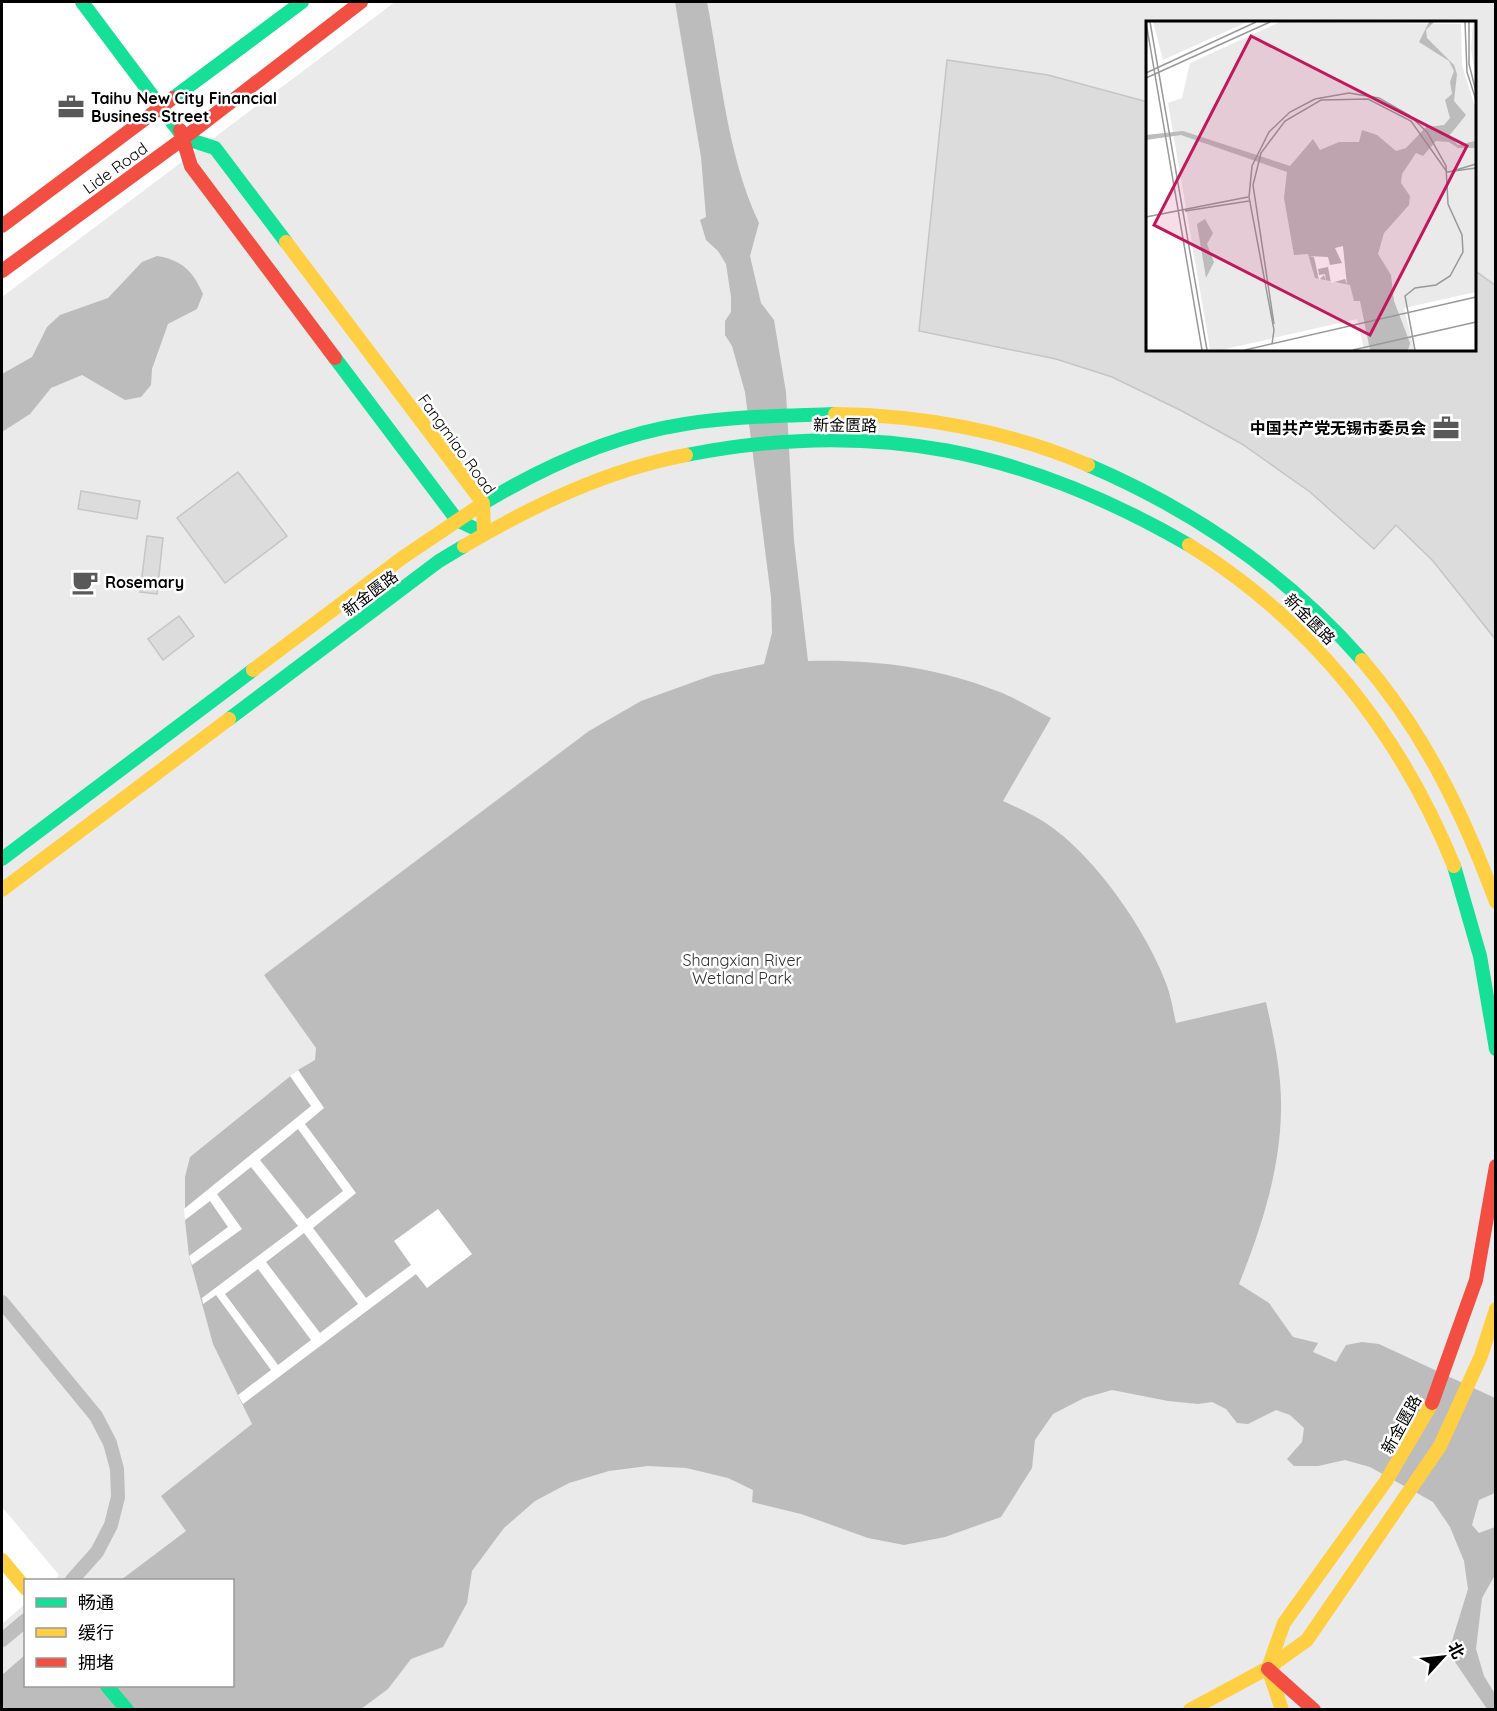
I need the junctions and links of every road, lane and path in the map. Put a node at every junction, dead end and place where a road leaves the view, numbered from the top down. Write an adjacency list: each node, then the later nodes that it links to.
1 (82, 2): 5 (street)
2 (88, 2): 5 (street)
3 (302, 2): 5 (street, Lide Road)
4 (361, 2): 6 (street, Lide Road)
5 (162, 106): 6 (street); 7 (street, Lide Road)
6 (184, 138): 8 (street, Lide Road); 9 (street, Fangmiao Road); 10 (street)
7 (2, 226)
8 (2, 271)
9 (483, 503): 10 (street, 新金匮路); 11 (street, Fangmiao Road); 14 (street, 新金匮路)
10 (457, 520): 11 (street); 12 (street, 新金匮路)
11 (484, 533): 13 (street, 新金匮路); 15 (street, 新金匮路)
12 (2, 859)
13 (2, 890)
14 (1496, 902)
15 (1496, 1049)
16 (1496, 1166): 24 (street, 新金匮路)
17 (2, 1302): 20 (street)
18 (1496, 1309): 24 (street)
19 (2, 1560): 21 (street)
20 (74, 1579)
21 (24, 1587)
22 (24, 1622): 23 (street)
23 (2, 1640)
24 (1268, 1670): 27 (street); 28 (street); 29 (street); 30 (street)
25 (108, 1687): 26 (street)
26 (127, 1710)
27 (1190, 1710)
28 (1198, 1710)
29 (1282, 1710)
30 (1314, 1710)

